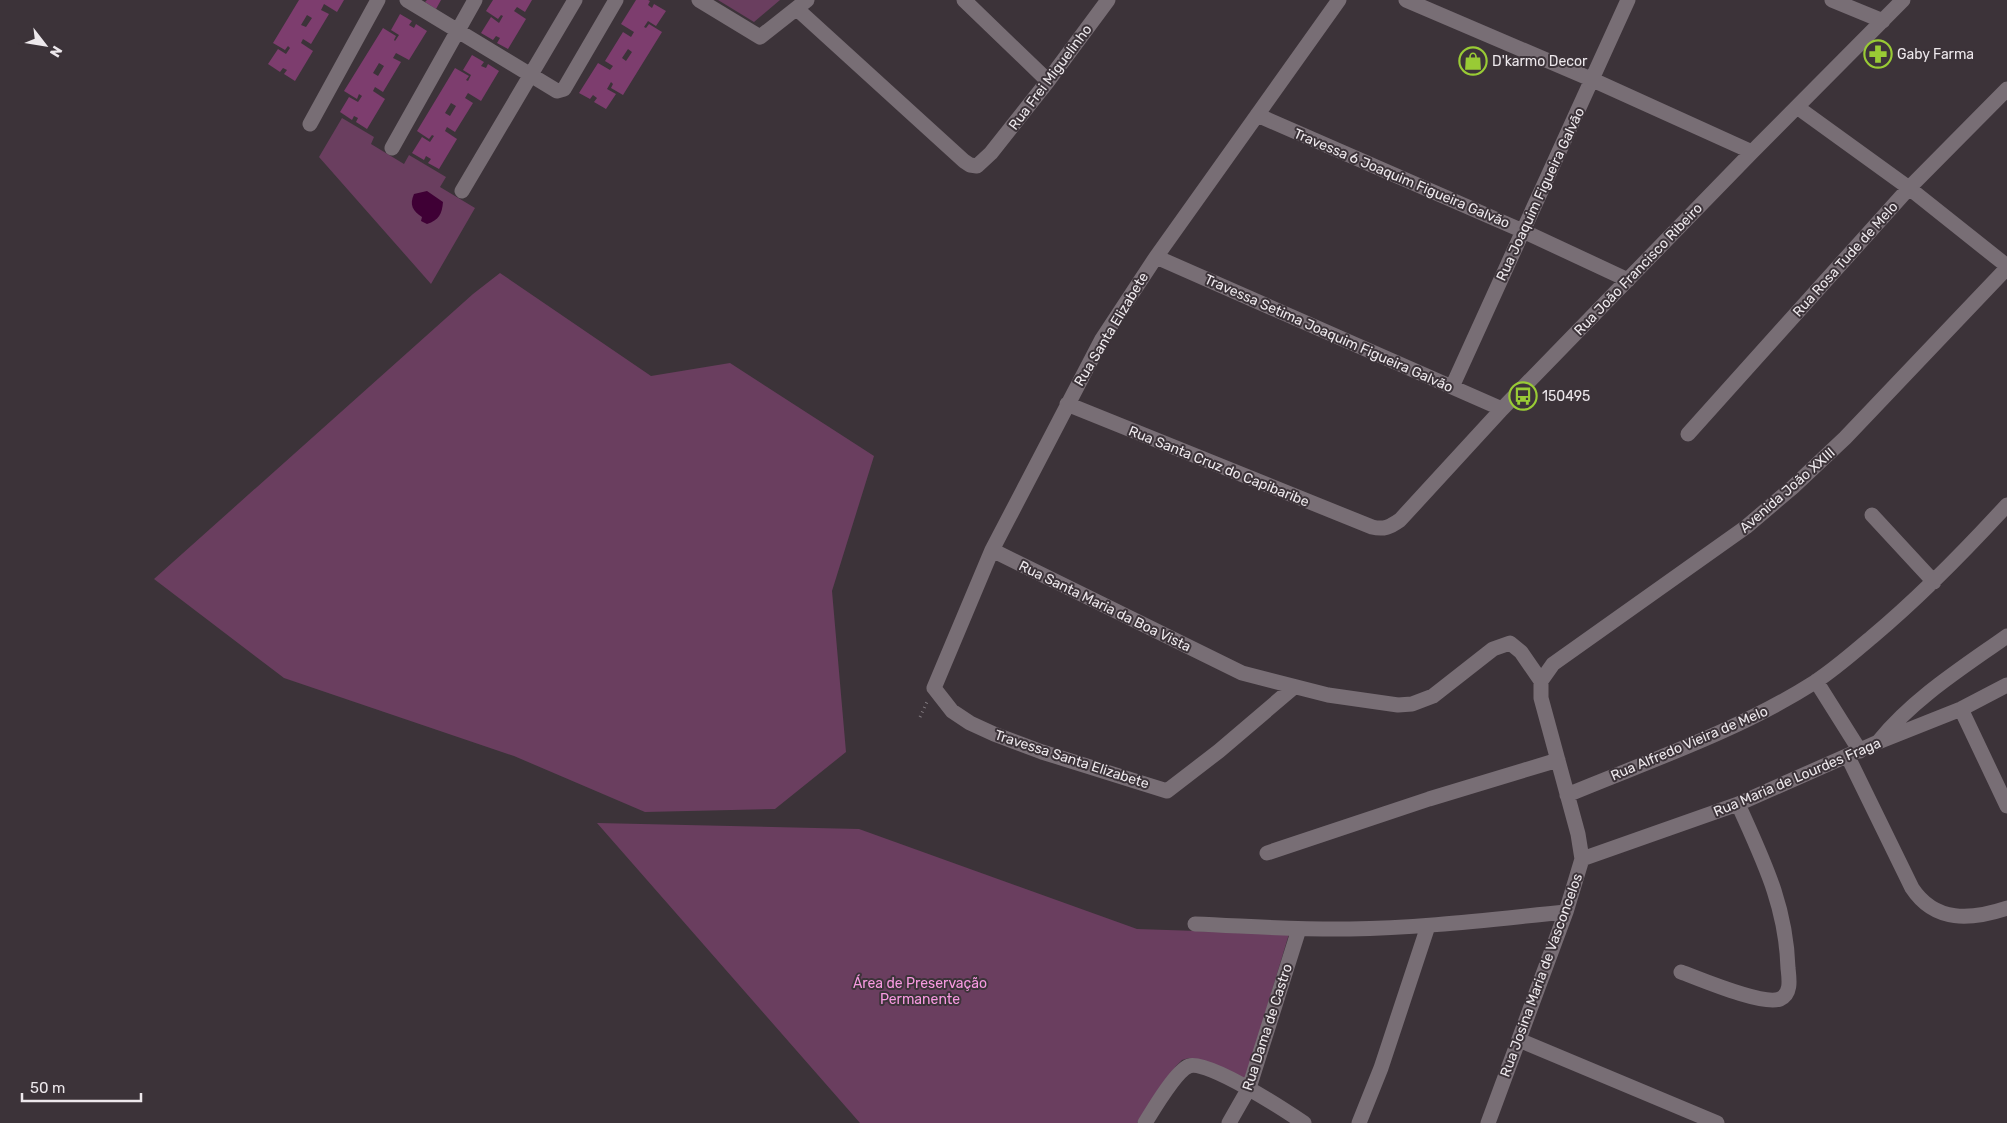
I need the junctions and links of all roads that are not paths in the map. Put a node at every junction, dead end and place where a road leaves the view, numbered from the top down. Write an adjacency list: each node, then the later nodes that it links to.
1 (378, 0): 23 (street)
2 (407, 0): 16 (street)
3 (475, 0): 16 (street)
4 (575, 0): 17 (street)
5 (616, 0): 17 (street)
6 (699, 0): 14 (street)
7 (964, 0): 19 (street)
8 (1108, 0): 19 (street, Rua Frei Miguelinho)
9 (1340, 0): 22 (street, Rua Santa Elizabete)
10 (1406, 0): 18 (street)
11 (1628, 0): 18 (street, Rua Joaquim Figueira Galvão)
12 (1832, 0): 15 (street)
13 (1903, 0): 15 (street, Rua João Francisco Ribeiro)
14 (802, 4): 19 (street, Rua Frei Miguelinho)
15 (1882, 21): 21 (street, Rua João Francisco Ribeiro)
16 (456, 31): 17 (street); 24 (street)
17 (530, 76): 27 (street)
18 (1593, 80): 25 (street); 28 (street, Rua Joaquim Figueira Galvão)
19 (1048, 81)
20 (2007, 89): 26 (street, Rua Rosa Tude de Melo)
21 (1797, 107): 25 (street, Rua João Francisco Ribeiro); 26 (street)
22 (1257, 115): 28 (street, Travessa 6 Joaquim Figueira Galvão); 29 (street, Rua Santa Elizabete)
23 (310, 124)
24 (392, 148)
25 (1752, 152): 31 (street, Rua João Francisco Ribeiro)
26 (1909, 188): 30 (street); 35 (street, Rua Rosa Tude de Melo)
27 (462, 191)
28 (1523, 231): 31 (street, Travessa 6 Joaquim Figueira Galvão); 32 (street, Rua Joaquim Figueira Galvão)
29 (1156, 257): 32 (street, Travessa Setima Joaquim Figueira Galvão); 33 (street, Rua Santa Elizabete)
30 (2007, 267): 42 (street, Avenida João XXIII)
31 (1628, 280): 34 (street, Rua João Francisco Ribeiro)
32 (1452, 387): 34 (street, Travessa Setima Joaquim Figueira Galvão)
33 (1067, 404): 38 (street, Rua Santa Cruz do Capibaribe); 39 (street, Rua Santa Elizabete)
34 (1502, 409): 38 (street, Rua João Francisco Ribeiro)
35 (1688, 434)
36 (2007, 506): 40 (street, Rua Alfredo Vieira de Melo)
37 (1872, 515): 40 (street)
38 (1372, 527)
39 (992, 550): 45 (street, Rua Santa Maria da Boa Vista); 46 (street, Rua Santa Elizabete)
40 (1934, 582): 43 (street, Rua Alfredo Vieira de Melo)
41 (2007, 636): 48 (street)
42 (1541, 681): 45 (street, Rua Santa Maria da Boa Vista); 50 (street, Rua Josina Maria de Vasconcelos)
43 (1816, 681): 49 (street); 51 (street, Rua Alfredo Vieira de Melo)
44 (2007, 685): 47 (street, Rua Maria de Lourdes Fraga)
45 (1294, 687): 46 (street, Travessa Santa Elizabete)
46 (934, 688)
47 (1961, 709): 48 (street, Rua Maria de Lourdes Fraga); 53 (street)
48 (1878, 742): 49 (street, Rua Maria de Lourdes Fraga)
49 (1854, 754): 52 (street, Rua Maria de Lourdes Fraga); 56 (street)
50 (1558, 760): 51 (street, Rua Josina Maria de Vasconcelos); 54 (street)
51 (1567, 794): 55 (street, Rua Josina Maria de Vasconcelos)
52 (1738, 804): 55 (street, Rua Maria de Lourdes Fraga); 61 (street)
53 (2007, 806)
54 (1267, 853)
55 (1582, 859): 57 (street, Rua Josina Maria de Vasconcelos)
56 (2007, 908)
57 (1566, 912): 59 (street); 62 (street, Rua Josina Maria de Vasconcelos)
58 (1195, 924): 60 (street)
59 (1428, 926): 60 (street); 67 (street)
60 (1299, 929): 63 (street, Rua Dama de Castro)
61 (1681, 972)
62 (1519, 1040): 68 (street, Rua Josina Maria de Vasconcelos); 69 (street)
63 (1249, 1088): 64 (street); 65 (street, Rua Dama de Castro); 66 (street)
64 (1145, 1123)
65 (1229, 1123)
66 (1304, 1123)
67 (1359, 1123)
68 (1488, 1123)
69 (1717, 1123)

